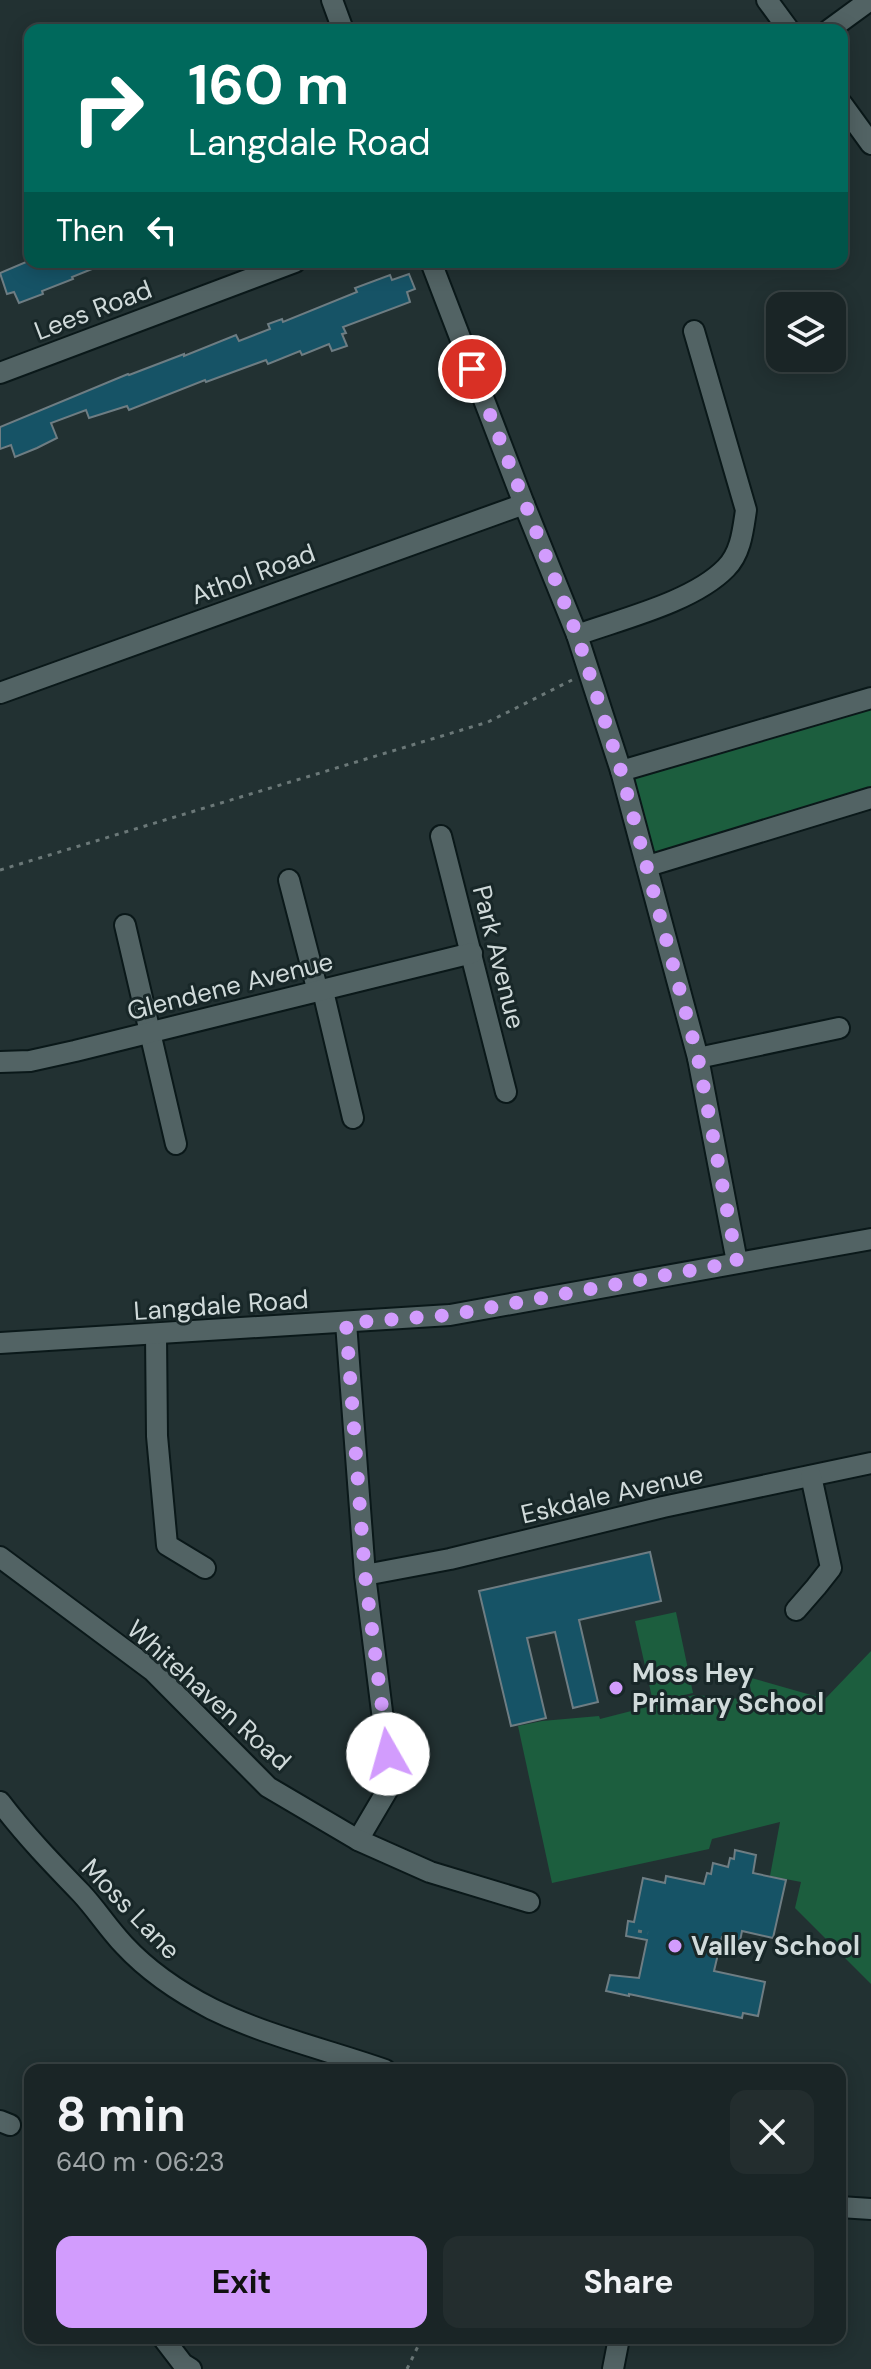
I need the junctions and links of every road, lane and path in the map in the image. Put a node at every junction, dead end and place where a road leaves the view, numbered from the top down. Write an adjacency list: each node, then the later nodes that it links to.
1 (332, 0): 4 (street)
2 (767, 0): 5 (street)
3 (870, 0): 6 (street)
4 (341, 24)
5 (784, 24)
6 (837, 24)
7 (848, 112): 8 (street)
8 (871, 144)
9 (279, 268): 12 (street, Lees Road)
10 (433, 268): 13 (street)
11 (694, 331): 14 (street)
12 (0, 373)
13 (524, 504): 14 (street); 16 (street, Athol Road)
14 (577, 635): 15 (street)
15 (588, 671): 18 (street); 22 (path)
16 (0, 693)
17 (871, 698): 18 (street)
18 (621, 771): 21 (street)
19 (871, 798): 21 (street)
20 (441, 836): 25 (street, Park Avenue)
21 (648, 866): 29 (street)
22 (0, 870)
23 (289, 880): 26 (street)
24 (125, 925): 28 (street)
25 (472, 953): 26 (street, Glendene Avenue); 31 (street, Park Avenue)
26 (321, 991): 28 (street, Glendene Avenue); 32 (street)
27 (839, 1028): 29 (street)
28 (150, 1032): 30 (street, Glendene Avenue); 33 (street)
29 (698, 1058): 35 (street)
30 (0, 1062)
31 (506, 1092)
32 (353, 1118)
33 (176, 1144)
34 (871, 1239): 35 (street, Langdale Road)
35 (737, 1262): 36 (street, Langdale Road)
36 (346, 1323): 37 (street, Langdale Road); 43 (street)
37 (156, 1335): 38 (street, Langdale Road); 42 (street)
38 (0, 1343)
39 (871, 1463): 40 (street, Eskdale Avenue)
40 (811, 1476): 43 (street, Eskdale Avenue); 44 (street)
41 (0, 1557): 46 (street, Whitehaven Road)
42 (205, 1568)
43 (365, 1575): 46 (street)
44 (796, 1610)
45 (0, 1802): 50 (street, Moss Lane)
46 (358, 1840): 47 (street, Whitehaven Road)
47 (529, 1902)
48 (638, 1931): 49 (path)
49 (648, 1933)
50 (366, 2064)
51 (846, 2207): 52 (street)
52 (871, 2209)
53 (168, 2344): 56 (street)
54 (419, 2344): 57 (path)
55 (618, 2344): 58 (street)
56 (191, 2369)
57 (407, 2369)
58 (613, 2369)

